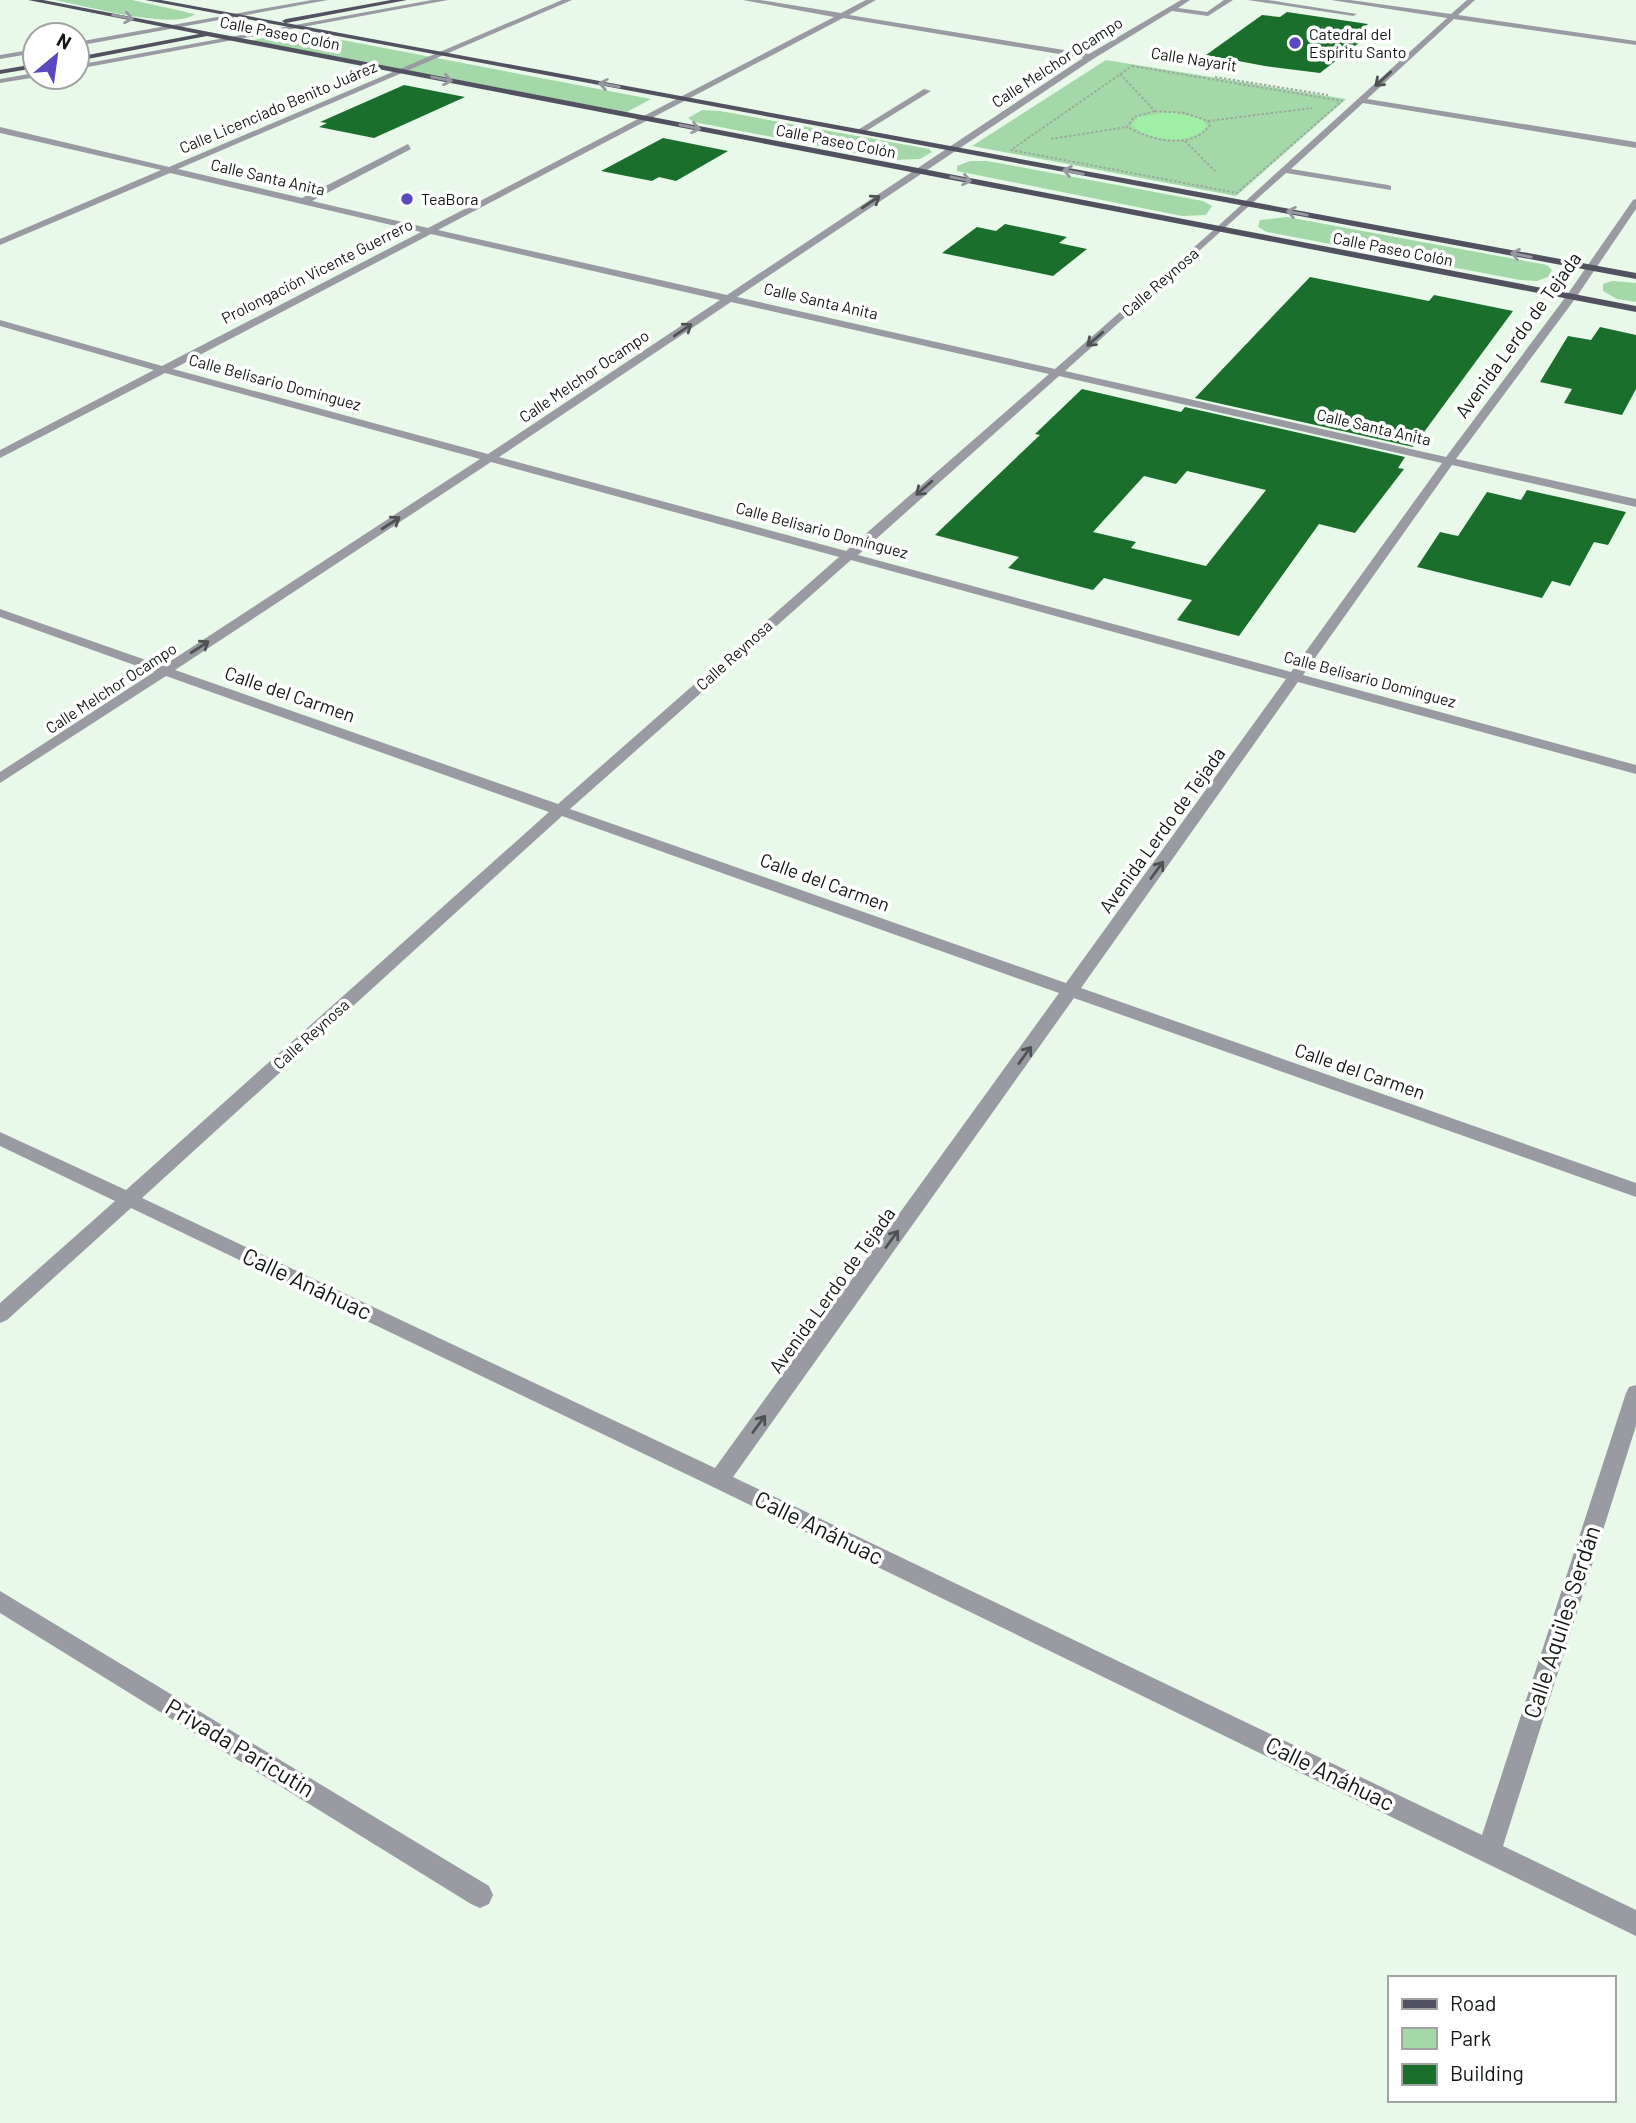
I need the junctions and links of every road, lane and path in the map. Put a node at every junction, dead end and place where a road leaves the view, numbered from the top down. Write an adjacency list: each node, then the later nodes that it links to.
1 (32, 0): 23 (main road, Calle Paseo Colón, one-way to 23)
2 (149, 0): 17 (main road, Calle Paseo Colón)
3 (324, 0): 17 (street)
4 (363, 0): 20 (main road)
5 (403, 0): 21 (main road)
6 (444, 0): 24 (street)
7 (568, 0): 33 (street, Calle Licenciado Benito Juárez)
8 (747, 0): 18 (street)
9 (872, 0): 18 (street, Prolongación Vicente Guerrero)
10 (1186, 0): 15 (street, Calle Melchor Ocampo)
11 (1229, 0): 15 (street)
12 (1252, 0): 16 (street)
13 (1335, 0): 19 (street)
14 (1471, 0): 19 (street, Calle Reynosa)
15 (1172, 9): 36 (street, Calle Melchor Ocampo)
16 (1360, 15)
17 (234, 16): 20 (main road, Calle Paseo Colón); 23 (street)
18 (843, 16): 36 (street); 47 (street, Prolongación Vicente Guerrero)
19 (1452, 17): 25 (street, Calle Reynosa); 30 (street)
20 (253, 20): 21 (main road, Calle Paseo Colón); 26 (main road)
21 (274, 23): 24 (main road, Calle Paseo Colón); 27 (main road)
22 (1427, 25): 25 (street)
23 (175, 27): 26 (main road, Calle Paseo Colón); 29 (street)
24 (296, 27): 28 (street); 33 (main road, Calle Paseo Colón)
25 (1441, 27): 48 (street, Calle Reynosa, one-way to 48)
26 (193, 31): 27 (main road, Calle Paseo Colón); 31 (main road)
27 (213, 35): 28 (main road, Calle Paseo Colón); 35 (main road)
28 (235, 39): 39 (street); 41 (main road, Calle Paseo Colón)
29 (91, 42)
30 (1636, 44)
31 (91, 49)
32 (21, 53): 34 (street)
33 (438, 54): 41 (street, Calle Licenciado Benito Juárez); 47 (main road, Calle Paseo Colón, one-way to 33)
34 (0, 57)
35 (91, 57)
36 (1090, 57): 48 (path, Calle Nayarit); 64 (street, Calle Melchor Ocampo)
37 (21, 61): 38 (main road)
38 (0, 65)
39 (91, 65)
40 (21, 68): 42 (main road)
41 (398, 71): 53 (main road, Calle Paseo Colón, one-way to 53); 65 (street, Calle Licenciado Benito Juárez)
42 (0, 72)
43 (1120, 74): 49 (path); 52 (path); 61 (path)
44 (21, 78): 45 (street)
45 (0, 82)
46 (927, 91): 57 (street)
47 (682, 99): 53 (street, Prolongación Vicente Guerrero); 57 (main road, Calle Paseo Colón)
48 (1359, 100): 62 (street); 66 (street, Calle Reynosa)
49 (1337, 105): 50 (path); 71 (path)
50 (1324, 107)
51 (1311, 108): 54 (path)
52 (1155, 111): 54 (path); 55 (path)
53 (644, 119): 67 (main road, Calle Paseo Colón, one-way to 67); 76 (street, Prolongación Vicente Guerrero)
54 (1209, 121): 59 (path)
55 (1127, 127): 58 (path); 59 (path)
56 (0, 130): 65 (street, Calle Santa Anita)
57 (860, 131): 64 (main road, Calle Paseo Colón)
58 (1046, 140)
59 (1185, 140): 68 (path)
60 (1033, 142): 61 (path)
61 (1020, 145): 71 (path)
62 (1636, 145)
63 (408, 147): 72 (street)
64 (952, 149): 67 (street, Calle Melchor Ocampo); 74 (main road, Calle Paseo Colón, one-way to 64)
65 (169, 169): 72 (street, Calle Santa Anita); 77 (street, Calle Licenciado Benito Juárez)
66 (1284, 170): 70 (street); 74 (street, Calle Reynosa)
67 (918, 171): 75 (main road, Calle Paseo Colón, one-way to 75); 80 (street, Calle Melchor Ocampo, one-way to 67)
68 (1220, 176)
69 (1228, 184): 71 (path)
70 (1388, 188)
71 (1237, 193)
72 (304, 201): 76 (street, Calle Santa Anita)
73 (1636, 202): 78 (street, Avenida Lerdo de Tejada)
74 (1247, 204): 75 (street, Calle Reynosa); 78 (main road, Calle Paseo Colón, one-way to 74)
75 (1220, 229): 81 (main road, Calle Paseo Colón); 85 (street, Calle Reynosa, one-way to 85)
76 (430, 231): 80 (street, Calle Santa Anita); 84 (street, Prolongación Vicente Guerrero)
77 (0, 242)
78 (1592, 268): 79 (main road, Calle Paseo Colón); 81 (street, Avenida Lerdo de Tejada)
79 (1636, 276)
80 (732, 297): 85 (street, Calle Santa Anita); 87 (street, Calle Melchor Ocampo, one-way to 80)
81 (1571, 297): 82 (main road, Calle Paseo Colón); 88 (street, Avenida Lerdo de Tejada)
82 (1636, 309)
83 (0, 323): 84 (street, Calle Belisario Domínguez)
84 (161, 369): 86 (street, Prolongación Vicente Guerrero); 87 (street, Calle Belisario Domínguez)
85 (1059, 371): 88 (street, Calle Santa Anita); 90 (street, Calle Reynosa, one-way to 90)
86 (0, 455)
87 (490, 458): 90 (street, Calle Belisario Domínguez); 92 (street, Calle Melchor Ocampo, one-way to 87)
88 (1450, 461): 89 (street, Calle Santa Anita); 93 (street, Avenida Lerdo de Tejada)
89 (1636, 503)
90 (847, 555): 93 (street, Calle Belisario Domínguez); 96 (street, Calle Reynosa)
91 (0, 613): 92 (street, Calle del Carmen)
92 (163, 672): 95 (street, Calle Melchor Ocampo); 96 (street, Calle del Carmen)
93 (1295, 676): 94 (street, Calle Belisario Domínguez); 97 (street, Avenida Lerdo de Tejada, one-way to 93)
94 (1636, 770)
95 (0, 779)
96 (560, 810): 97 (street, Calle del Carmen); 100 (street, Calle Reynosa)
97 (1070, 991): 99 (street, Calle del Carmen); 103 (street, Avenida Lerdo de Tejada, one-way to 97)
98 (0, 1138): 100 (street, Calle Anáhuac)
99 (1636, 1190)
100 (128, 1199): 101 (street, Calle Reynosa); 103 (street, Calle Anáhuac)
101 (0, 1315)
102 (1636, 1393): 105 (street, Calle Aquiles Serdán)
103 (719, 1480): 105 (street, Calle Anáhuac)
104 (0, 1601): 106 (street, Privada Paricutín)
105 (1489, 1851): 107 (street, Calle Anáhuac)
106 (480, 1895)
107 (1636, 1923)

